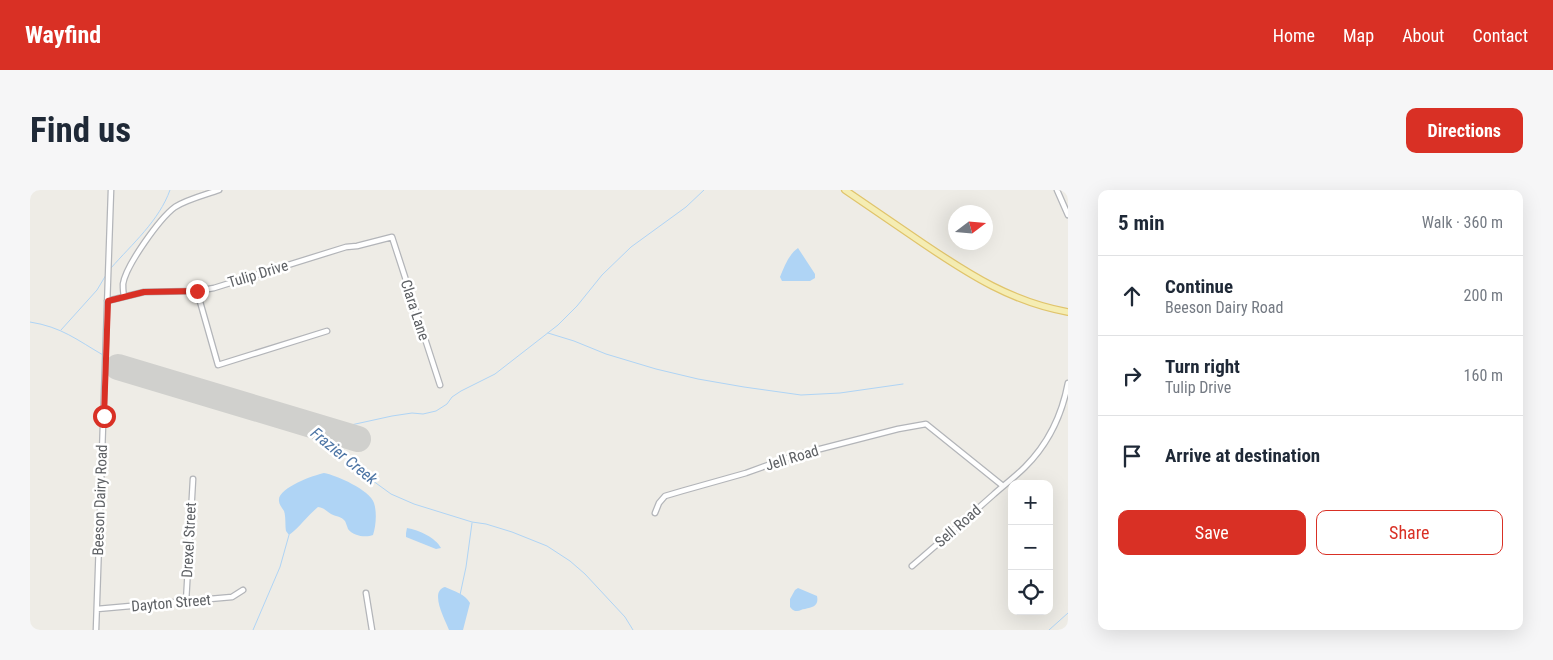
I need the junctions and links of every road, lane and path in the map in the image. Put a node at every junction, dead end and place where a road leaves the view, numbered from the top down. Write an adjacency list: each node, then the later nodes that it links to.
1 (110, 190): 9 (street, Beeson Dairy Road)
2 (219, 190): 8 (street)
3 (844, 190): 10 (main road)
4 (1057, 190): 5 (street)
5 (1068, 215)
6 (389, 238): 7 (street, Tulip Drive); 13 (street, Clara Lane)
7 (197, 291): 8 (street, Tulip Drive); 11 (street)
8 (124, 296): 9 (street, Tulip Drive)
9 (108, 301): 21 (street, Beeson Dairy Road)
10 (1068, 312)
11 (327, 331)
12 (1068, 383): 15 (street, Sell Road)
13 (440, 385)
14 (192, 479): 20 (street, Drexel Street)
15 (1003, 486): 16 (street, Jell Road); 17 (street, Sell Road)
16 (655, 513)
17 (912, 566)
18 (243, 590): 20 (street, Dayton Street)
19 (366, 593): 23 (street)
20 (186, 602): 21 (street, Dayton Street)
21 (97, 609): 22 (street, Beeson Dairy Road)
22 (96, 630)
23 (372, 630)

